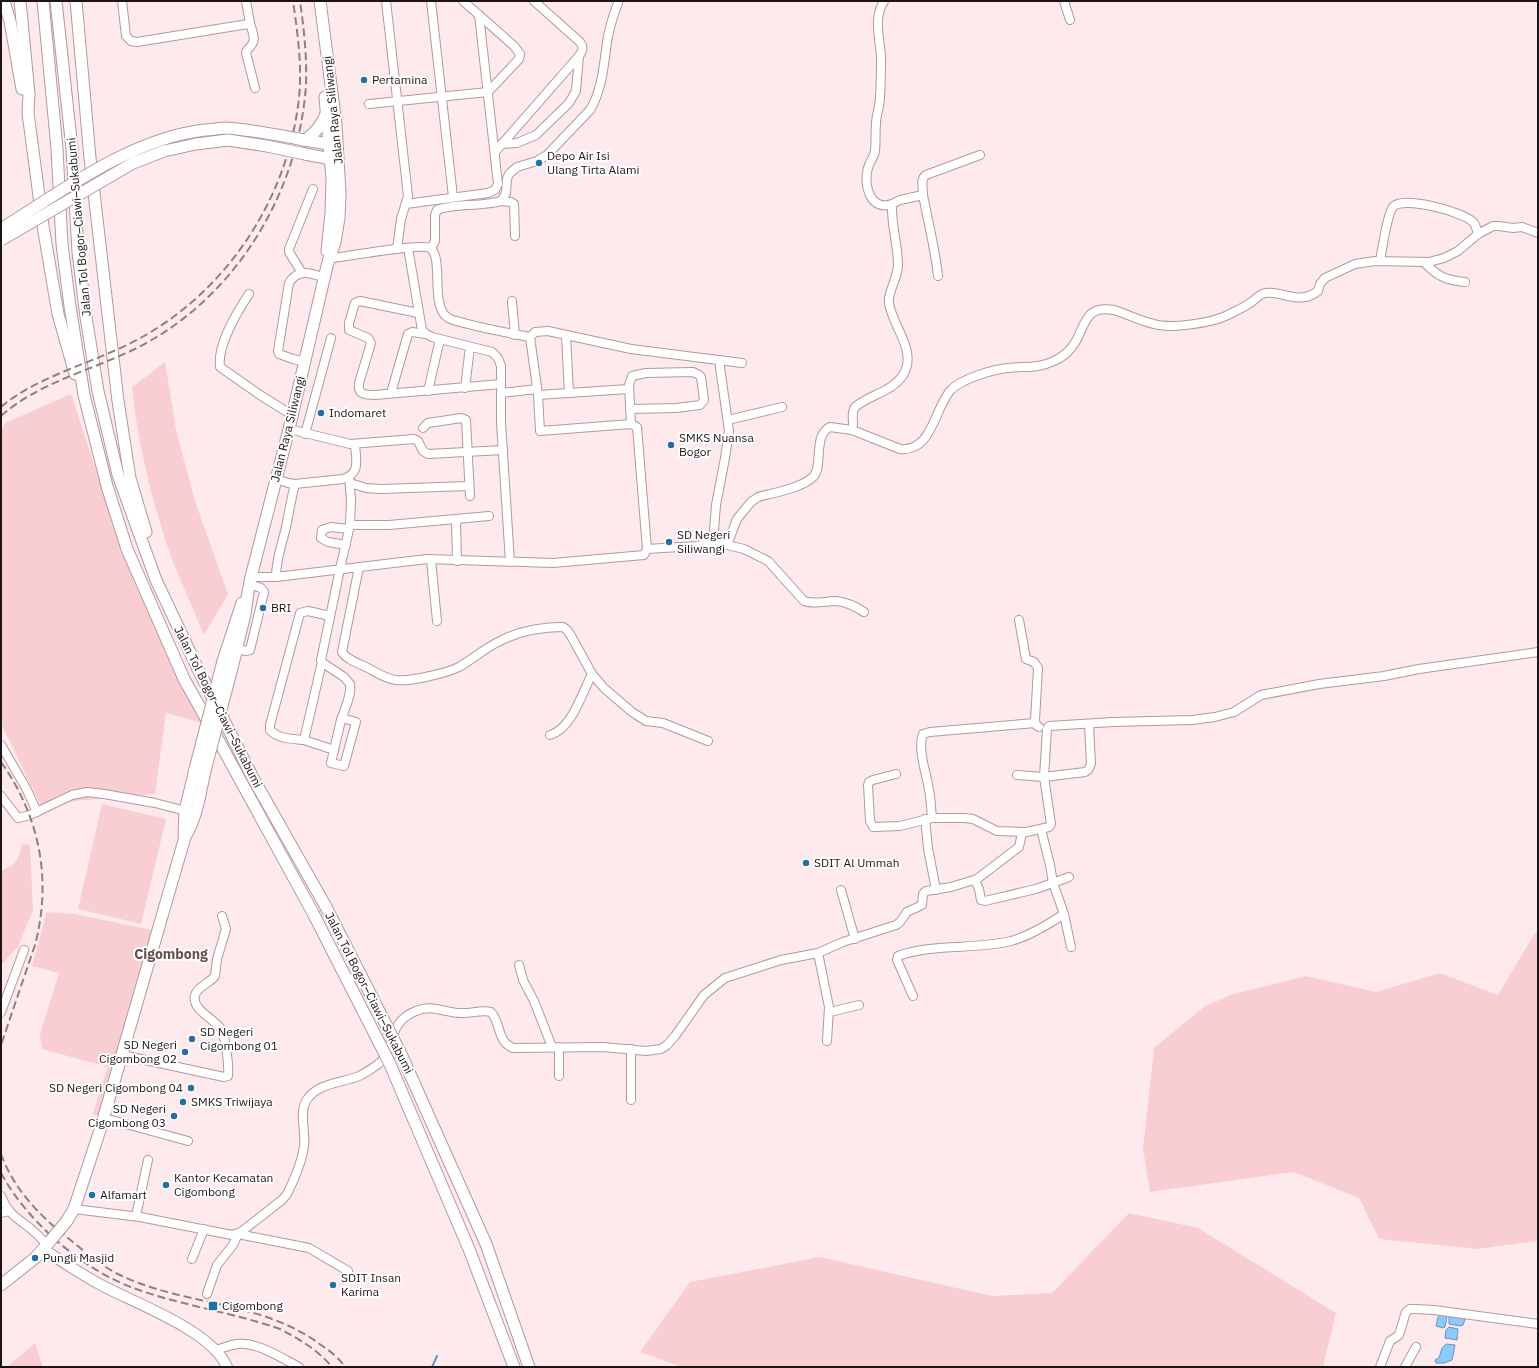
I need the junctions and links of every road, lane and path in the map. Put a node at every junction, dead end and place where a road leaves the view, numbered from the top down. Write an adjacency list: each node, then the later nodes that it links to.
1 (4, 1): 26 (highway)
2 (20, 1): 26 (highway)
3 (43, 1): 78 (highway, Jalan Tol Bogor–Ciawi–Sukabumi)
4 (56, 1): 109 (highway, Jalan Tol Bogor–Ciawi–Sukabumi)
5 (76, 1): 109 (highway)
6 (122, 1): 19 (street)
7 (246, 1): 19 (street)
8 (316, 1): 27 (highway, Jalan Raya Siliwangi)
9 (320, 1): 30 (highway, Jalan Raya Siliwangi)
10 (386, 1): 24 (street)
11 (431, 1): 23 (street)
12 (463, 1): 17 (street)
13 (534, 1): 20 (street)
14 (884, 1): 42 (street)
15 (1064, 1): 18 (street)
16 (618, 3): 40 (street)
17 (479, 15): 22 (street); 22 (street)
18 (1070, 20)
19 (250, 23): 21 (street)
20 (579, 56): 29 (street); 29 (street)
21 (255, 88)
22 (488, 92): 23 (street); 31 (street)
23 (441, 97): 24 (street); 39 (street)
24 (397, 102): 25 (street); 41 (street)
25 (369, 104)
26 (28, 112): 78 (highway)
27 (327, 112): 28 (highway); 30 (highway, Jalan Raya Siliwangi)
28 (304, 140): 30 (highway); 43 (highway, bridge)
29 (502, 144): 31 (street)
30 (334, 145): 34 (highway, Jalan Raya Siliwangi)
31 (495, 152): 37 (street)
32 (311, 155): 34 (highway); 35 (highway); 47 (highway, bridge)
33 (980, 155): 38 (street)
34 (335, 159): 35 (highway, Jalan Raya Siliwangi); 51 (highway, Jalan Raya Siliwangi)
35 (332, 179): 51 (highway, Jalan Raya Siliwangi)
36 (313, 189): 54 (street)
37 (493, 191): 39 (street); 40 (street)
38 (923, 194): 42 (street); 55 (street)
39 (453, 197): 41 (street)
40 (500, 202): 46 (street); 49 (street)
41 (406, 204): 50 (street)
42 (892, 204): 86 (street)
43 (1, 229)
44 (1538, 233): 45 (street)
45 (1478, 234): 52 (street); 53 (street)
46 (515, 236)
47 (1, 240)
48 (408, 248): 49 (street); 50 (street); 60 (street)
49 (431, 248): 62 (street)
50 (397, 250): 51 (street)
51 (328, 261): 56 (highway, Jalan Raya Siliwangi)
52 (1380, 261): 53 (street); 86 (street)
53 (1424, 262): 57 (street)
54 (302, 273): 56 (street); 69 (street)
55 (938, 276)
56 (324, 278): 69 (highway, Jalan Raya Siliwangi)
57 (1465, 282)
58 (249, 294): 81 (street)
59 (512, 301): 62 (street)
60 (418, 312): 61 (street); 77 (street)
61 (426, 334): 66 (street); 77 (street)
62 (515, 335): 64 (street)
63 (566, 335): 64 (street); 68 (street); 76 (street)
64 (530, 337): 75 (street)
65 (331, 338): 87 (street)
66 (440, 339): 67 (street); 74 (street)
67 (470, 346): 71 (street); 72 (street)
68 (719, 360): 70 (street); 82 (street)
69 (305, 362): 81 (highway, Jalan Raya Siliwangi)
70 (742, 363)
71 (465, 388): 72 (street); 74 (street)
72 (501, 389): 75 (street); 89 (street)
73 (629, 389): 76 (street); 80 (street); 80 (street)
74 (428, 391): 77 (street)
75 (537, 392): 76 (street); 83 (street)
76 (569, 393)
77 (391, 394)
78 (84, 395): 179 (highway, Jalan Tol Bogor–Ciawi–Sukabumi, bridge)
79 (782, 407): 82 (street)
80 (630, 408): 83 (street)
81 (292, 415): 85 (highway, Jalan Raya Siliwangi)
82 (728, 420): 99 (street)
83 (631, 424): 102 (street)
84 (423, 428): 90 (street)
85 (289, 430): 87 (street); 91 (highway, Jalan Raya Siliwangi)
86 (852, 430): 101 (street)
87 (305, 434): 88 (street)
88 (355, 444): 90 (street); 92 (street)
89 (503, 450): 90 (street); 105 (street)
90 (467, 452): 94 (street)
91 (276, 479): 93 (street); 110 (highway, Jalan Raya Siliwangi)
92 (349, 480): 93 (street); 94 (street); 98 (street)
93 (295, 484): 108 (street)
94 (469, 486): 95 (street)
95 (470, 496)
96 (489, 516): 97 (street)
97 (456, 519): 98 (street); 104 (street)
98 (350, 527): 100 (street); 100 (street)
99 (713, 543): 101 (street); 102 (street)
100 (346, 545): 107 (street)
101 (727, 545): 111 (street)
102 (647, 549): 105 (street)
103 (431, 560): 104 (street); 106 (street); 114 (street)
104 (457, 561): 105 (street)
105 (510, 562)
106 (359, 567): 107 (street); 119 (street)
107 (340, 569): 108 (street); 112 (street)
108 (276, 577): 110 (street)
109 (156, 580): 180 (highway, Jalan Tol Bogor–Ciawi–Sukabumi, bridge)
110 (249, 584): 115 (highway, Jalan Raya Siliwangi); 115 (street); 118 (highway, Jalan Raya Siliwangi)
111 (864, 612)
112 (330, 616): 117 (street); 125 (street)
113 (1019, 620): 121 (street)
114 (437, 621)
115 (237, 650): 118 (highway, Jalan Raya Siliwangi)
116 (1538, 652): 122 (street)
117 (322, 662): 120 (street); 125 (street)
118 (228, 663): 134 (highway, Jalan Raya Siliwangi, bridge)
119 (592, 674): 124 (street); 126 (street)
120 (342, 718): 128 (street); 128 (street)
121 (1035, 723): 123 (street); 135 (street)
122 (1089, 724): 123 (street); 131 (street)
123 (1047, 727): 131 (street)
124 (550, 735)
125 (304, 740): 128 (street)
126 (708, 741)
127 (1, 745): 133 (street)
128 (334, 750)
129 (896, 774): 135 (street)
130 (1017, 775): 131 (street)
131 (1044, 777): 136 (street)
132 (1, 796): 133 (street)
133 (37, 812): 134 (street)
134 (190, 812): 157 (highway, Jalan Raya Siliwangi)
135 (929, 819): 137 (street); 142 (street)
136 (1040, 829): 137 (street); 140 (street)
137 (1023, 832): 139 (street)
138 (1069, 877): 140 (street)
139 (975, 880): 140 (street); 142 (street)
140 (1052, 883): 143 (street)
141 (841, 890): 145 (street)
142 (936, 890): 145 (street)
143 (1064, 914): 146 (street); 150 (street)
144 (222, 916): 157 (street)
145 (855, 939): 148 (street)
146 (1071, 947)
147 (24, 950): 152 (street)
148 (818, 953): 153 (street); 156 (street)
149 (519, 965): 155 (street)
150 (913, 996)
151 (859, 1005): 153 (street)
152 (1, 1012)
153 (830, 1012): 154 (street)
154 (827, 1042)
155 (555, 1047): 156 (street); 158 (street); 168 (street)
156 (631, 1049): 159 (street)
157 (122, 1055): 160 (highway, Jalan Raya Siliwangi)
158 (559, 1076)
159 (631, 1100)
160 (104, 1118): 161 (street); 164 (highway, Jalan Raya Siliwangi)
161 (188, 1141)
162 (148, 1160): 166 (street)
163 (1, 1196): 165 (street)
164 (74, 1209): 166 (street); 169 (highway, Jalan Raya Siliwangi, bridge)
165 (5, 1212): 169 (street)
166 (136, 1216): 167 (street)
167 (204, 1229): 168 (street); 170 (street)
168 (238, 1234): 171 (street); 173 (street)
169 (47, 1244): 172 (highway, Jalan Raya Siliwangi); 176 (main road)
170 (192, 1259)
171 (348, 1271)
172 (1, 1285)
173 (207, 1294)
174 (1538, 1324): 181 (street)
175 (1416, 1347): 182 (street)
176 (216, 1350): 177 (main road); 178 (street)
177 (228, 1367)
178 (299, 1367)
179 (514, 1367)
180 (529, 1367)
181 (1380, 1367)
182 (1405, 1367)

